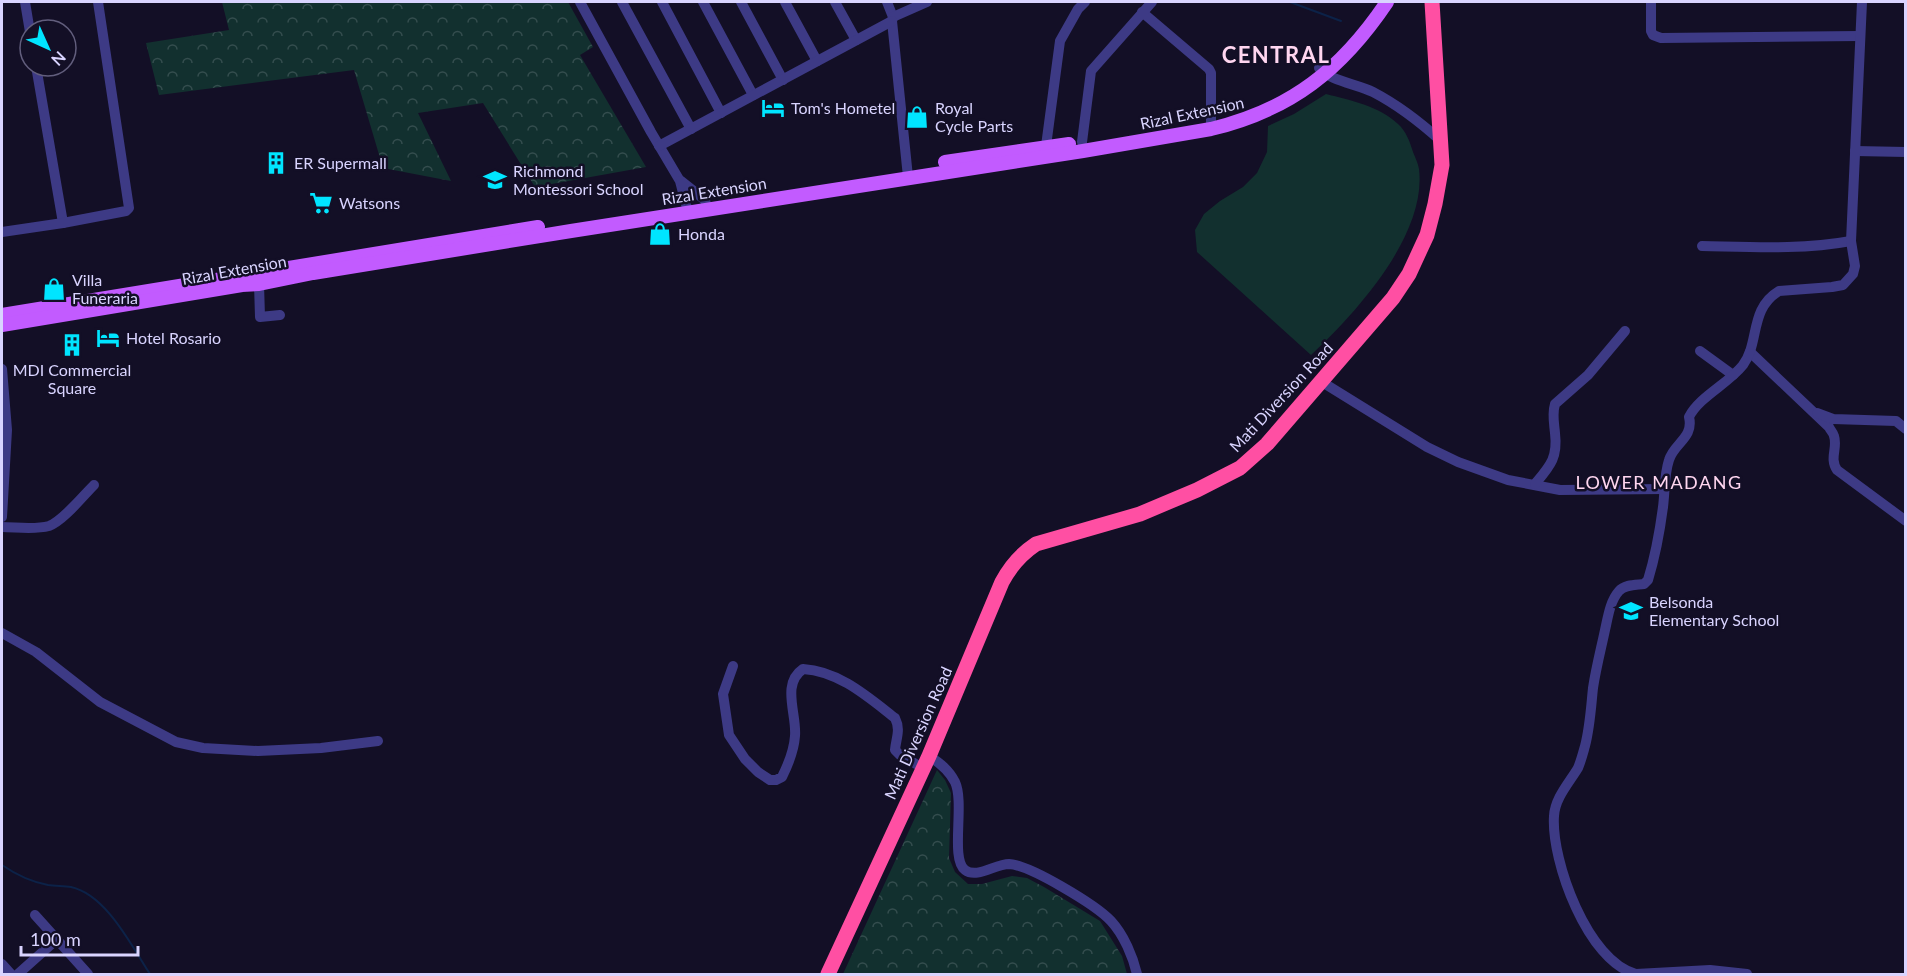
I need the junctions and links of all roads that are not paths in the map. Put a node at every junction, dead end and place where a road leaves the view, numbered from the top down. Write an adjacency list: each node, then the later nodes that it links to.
1 (25, 2): 20 (street)
2 (98, 2): 42 (street)
3 (580, 2): 34 (street)
4 (622, 2): 31 (street)
5 (662, 2): 29 (street)
6 (703, 2): 28 (street)
7 (741, 2): 27 (street)
8 (785, 2): 24 (street)
9 (835, 2): 23 (street)
10 (887, 2): 21 (street)
11 (927, 2): 21 (street)
12 (1085, 2): 35 (street)
13 (1152, 2): 19 (street)
14 (1376, 2): 25 (main road, Rizal Extension)
15 (1387, 2): 25 (main road, Rizal Extension)
16 (1432, 2): 32 (highway, Mati Diversion Road)
17 (1651, 2): 22 (street)
18 (1862, 2): 22 (street)
19 (1142, 12): 30 (street); 33 (street)
20 (28, 18)
21 (893, 19): 23 (street); 38 (street)
22 (1860, 36): 36 (street)
23 (856, 40): 24 (street)
24 (817, 62): 27 (street)
25 (1322, 71): 30 (main road, Rizal Extension); 32 (street)
26 (38, 78): 42 (street)
27 (783, 80): 28 (street)
28 (753, 96): 29 (street)
29 (721, 113): 31 (street)
30 (1211, 124): 33 (main road, Rizal Extension); 38 (main road, Rizal Extension)
31 (691, 129): 34 (street)
32 (1441, 141): 55 (highway, Mati Diversion Road)
33 (1082, 142): 35 (main road, Rizal Extension)
34 (659, 146): 39 (street)
35 (1046, 146): 38 (main road, Rizal Extension)
36 (1855, 151): 37 (street); 44 (street)
37 (1905, 152)
38 (908, 172): 40 (main road, Rizal Extension)
39 (680, 181): 40 (street); 41 (street)
40 (706, 205): 41 (main road, Rizal Extension)
41 (688, 207): 46 (main road, Rizal Extension); 47 (main road, Rizal Extension)
42 (63, 223): 43 (street)
43 (2, 232)
44 (1851, 241): 45 (street); 52 (street)
45 (1702, 246)
46 (259, 284): 48 (street); 49 (main road, Rizal Extension)
47 (2, 315)
48 (280, 315)
49 (2, 325)
50 (1625, 331): 59 (street)
51 (1700, 351): 54 (street)
52 (1750, 352): 54 (street); 57 (street)
53 (2, 369): 56 (street)
54 (1733, 375): 61 (street)
55 (1322, 382): 59 (street); 68 (highway, Mati Diversion Road)
56 (3, 409): 62 (street)
57 (1812, 411): 58 (street); 63 (street)
58 (1905, 429)
59 (1535, 484): 61 (street)
60 (94, 485): 64 (street)
61 (1665, 489): 77 (street)
62 (2, 517)
63 (1905, 521)
64 (2, 527)
65 (2, 633): 67 (street)
66 (733, 666): 68 (street)
67 (378, 741)
68 (926, 762): 75 (highway, Mati Diversion Road); 76 (street)
69 (35, 915): 70 (street)
70 (56, 940): 73 (street); 74 (street)
71 (2, 964): 72 (street)
72 (11, 975)
73 (18, 975)
74 (88, 975)
75 (828, 975)
76 (1137, 975)
77 (1747, 975)

